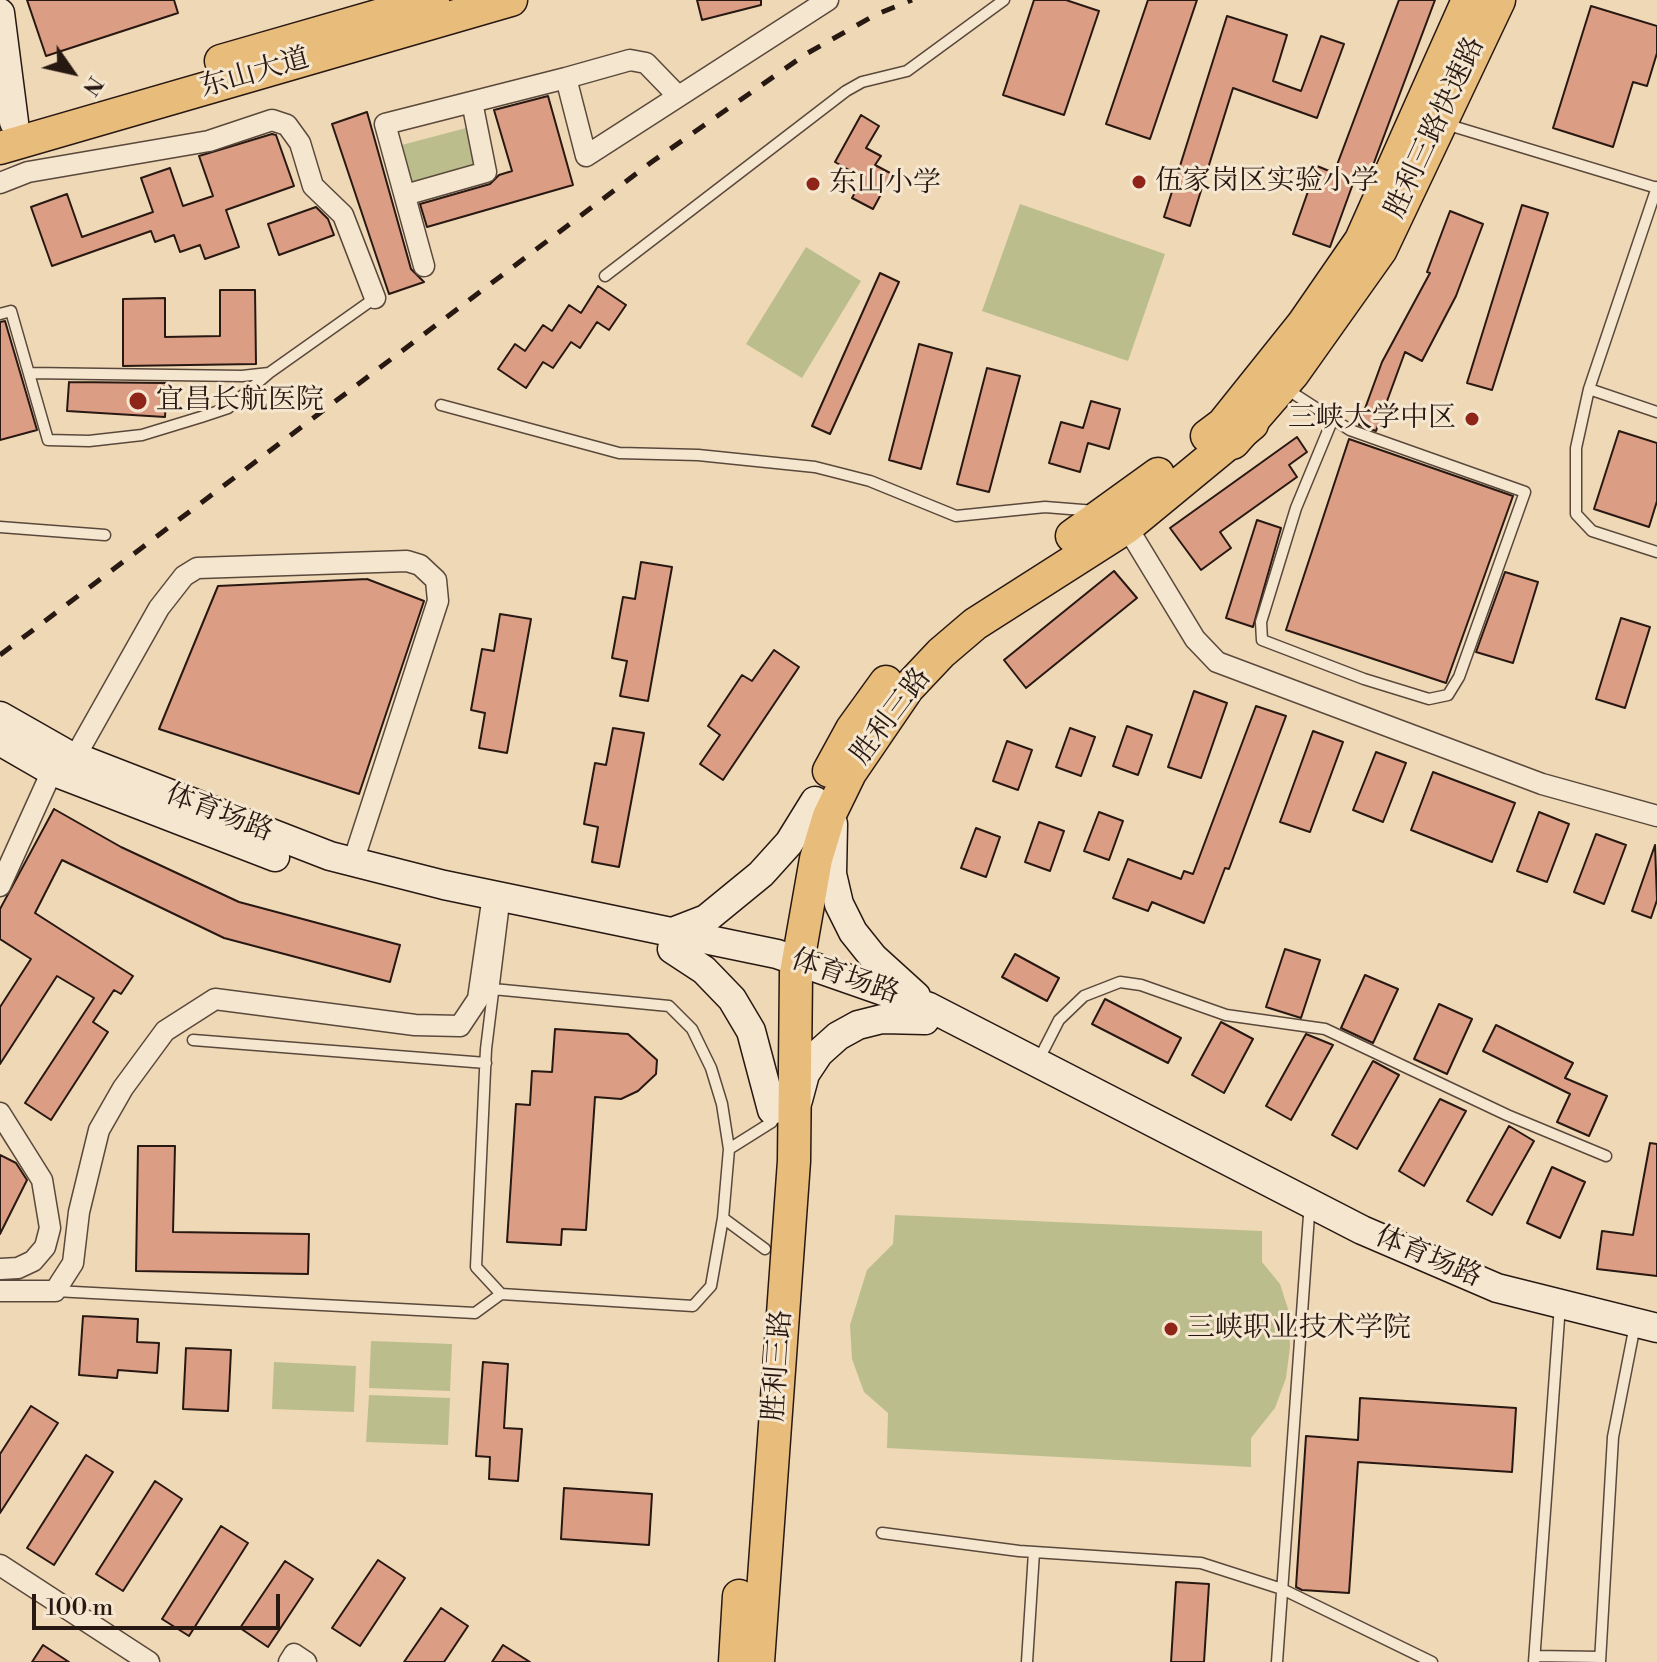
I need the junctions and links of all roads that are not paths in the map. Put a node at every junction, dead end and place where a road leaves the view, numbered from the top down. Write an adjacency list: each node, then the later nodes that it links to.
1 (433, 0): 9 (main road, 东山大道)
2 (511, 0): 15 (main road, 东山大道)
3 (828, 0): 12 (street)
4 (1004, 0): 20 (lane)
5 (1468, 0): 30 (main road, 胜利三路)
6 (1480, 0): 25 (highway, 胜利三路快速路)
7 (1497, 0): 25 (highway, 胜利三路快速路)
8 (1511, 0): 14 (main road)
9 (379, 7): 15 (main road, 东山大道)
10 (0, 13): 15 (main road)
11 (566, 78): 12 (street); 12 (street); 13 (street)
12 (677, 95)
13 (472, 102): 18 (street); 18 (street)
14 (1452, 126): 17 (lane); 25 (main road)
15 (12, 142): 16 (street); 21 (street)
16 (0, 183)
17 (1656, 187): 26 (lane)
18 (405, 195): 19 (street)
19 (424, 266)
20 (605, 276)
21 (375, 298): 24 (lane)
22 (0, 314): 23 (lane)
23 (30, 373): 24 (lane); 24 (lane)
24 (269, 373)
25 (1287, 376): 29 (lane); 30 (highway)
26 (1589, 389): 28 (lane); 34 (lane)
27 (441, 405): 31 (lane)
28 (1657, 412)
29 (1332, 421): 29 (lane)
30 (1228, 432): 31 (main road, 胜利三路)
31 (1118, 520): 38 (main road, 胜利三路); 39 (street)
32 (0, 527): 33 (lane)
33 (105, 535)
34 (1657, 552)
35 (0, 716): 37 (main road, 体育场路)
36 (0, 741): 37 (main road, 体育场路)
37 (63, 764): 40 (main road, 体育场路); 40 (street); 41 (street); 42 (main road, 体育场路)
38 (825, 804): 43 (main road); 44 (main road, 胜利三路); 46 (main road)
39 (1657, 816)
40 (353, 862): 43 (main road, 体育场路)
41 (0, 886)
42 (497, 910): 43 (main road, 体育场路); 45 (lane); 59 (street)
43 (674, 940): 44 (main road, 体育场路); 51 (main road)
44 (786, 966): 46 (main road, 体育场路); 51 (main road, 胜利三路)
45 (493, 989): 48 (lane); 52 (lane)
46 (927, 1013): 49 (main road, 体育场路); 51 (main road); 54 (main road, 体育场路)
47 (193, 1040): 48 (lane)
48 (486, 1063): 60 (lane)
49 (1037, 1063): 53 (lane); 61 (main road, 体育场路)
50 (0, 1113): 57 (street)
51 (780, 1115): 52 (lane); 56 (main road, 胜利三路); 73 (main road, 胜利三路)
52 (729, 1149): 55 (lane)
53 (1606, 1156)
54 (1309, 1215): 61 (main road, 体育场路); 66 (lane)
55 (723, 1218): 56 (lane); 60 (lane)
56 (765, 1249): 72 (main road, 胜利三路)
57 (0, 1269)
58 (0, 1291): 59 (street)
59 (55, 1291): 60 (lane)
60 (501, 1294)
61 (1559, 1310): 62 (main road, 体育场路); 67 (lane)
62 (1645, 1332): 68 (lane)
63 (882, 1533): 64 (lane)
64 (1034, 1552): 66 (lane); 74 (lane)
65 (0, 1565): 69 (street)
66 (1282, 1589): 75 (lane); 76 (lane)
67 (1534, 1659): 68 (lane)
68 (1600, 1660)
69 (149, 1662)
70 (289, 1662): 71 (street)
71 (306, 1662)
72 (735, 1662)
73 (758, 1662)
74 (1027, 1662)
75 (1277, 1662)
76 (1432, 1662)

